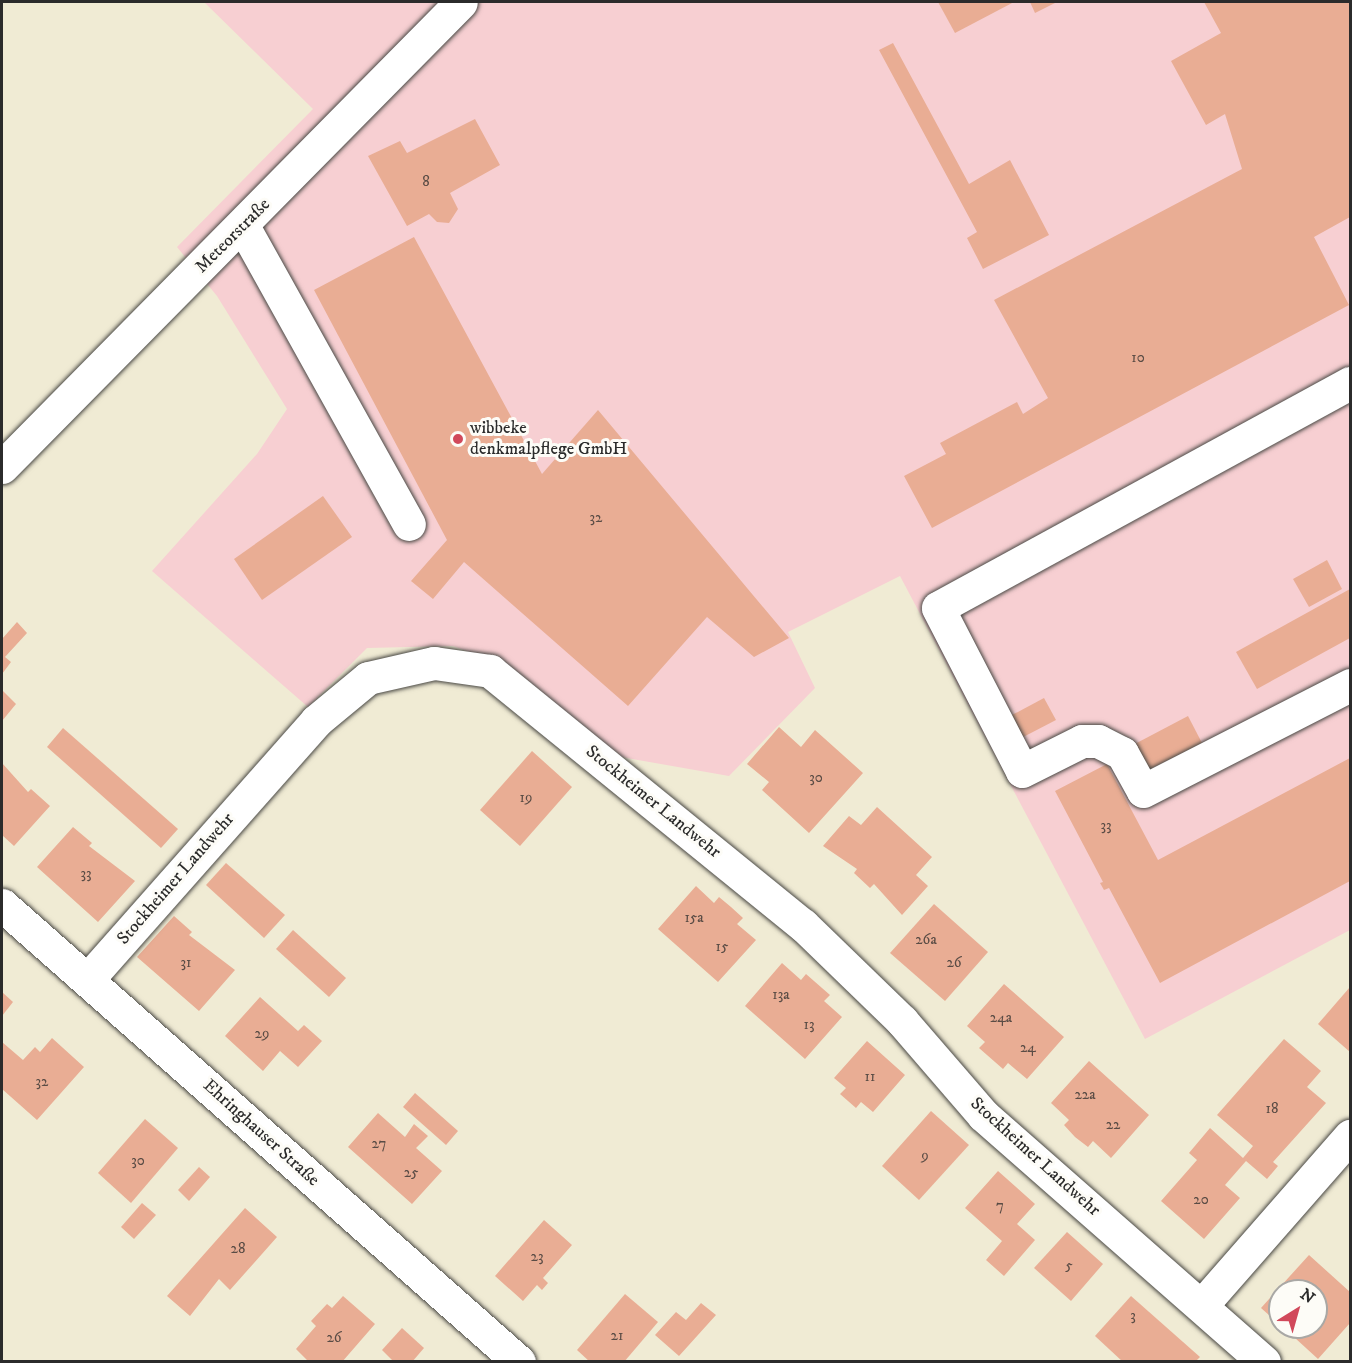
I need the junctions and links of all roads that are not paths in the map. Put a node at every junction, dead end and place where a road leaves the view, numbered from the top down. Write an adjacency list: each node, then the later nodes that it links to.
1 (462, 2): 2 (street, Meteorstraße)
2 (243, 226): 4 (street, Meteorstraße); 5 (street)
3 (1350, 383): 6 (street)
4 (2, 467)
5 (409, 524)
6 (1350, 685)
7 (2, 905): 8 (street, Ehringhauser Straße)
8 (88, 979): 10 (street, Stockheimer Landwehr); 11 (street, Ehringhauser Straße)
9 (1350, 1136): 10 (street)
10 (1202, 1305): 12 (street, Stockheimer Landwehr)
11 (519, 1362)
12 (1264, 1362)

